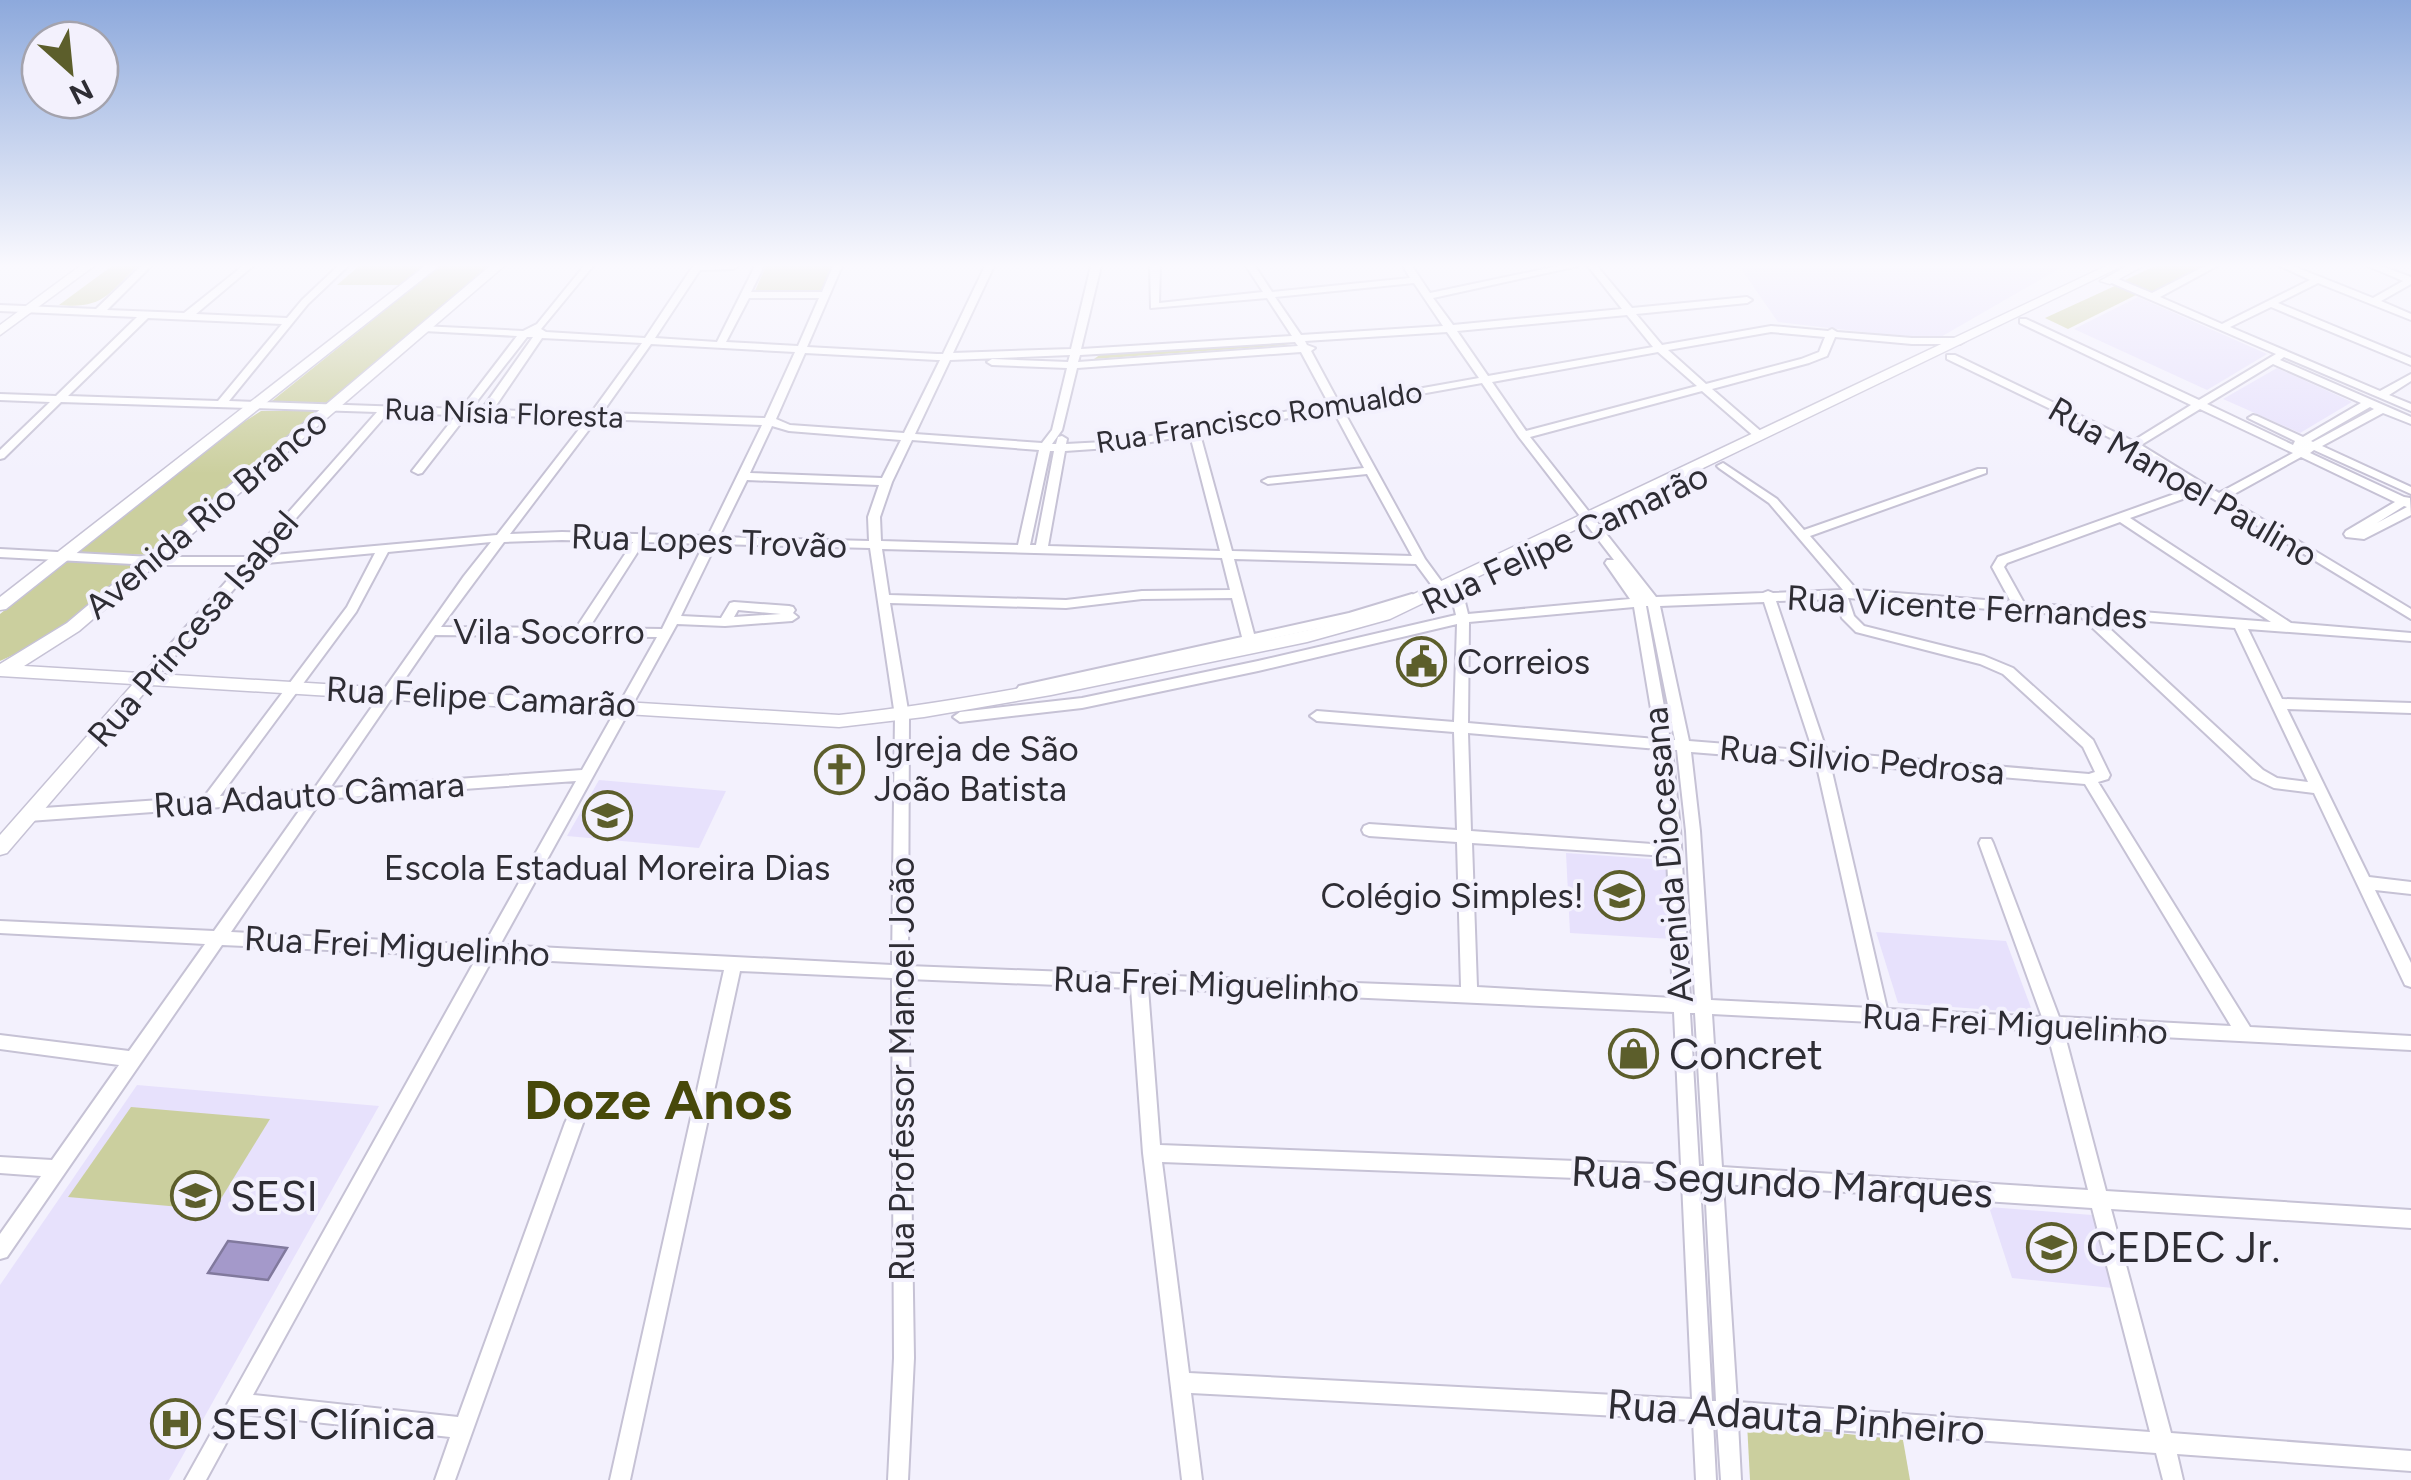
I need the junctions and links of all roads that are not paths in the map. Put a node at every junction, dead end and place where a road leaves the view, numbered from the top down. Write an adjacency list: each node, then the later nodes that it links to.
1 (119, 335): 44 (street)
2 (277, 335): 48 (street)
3 (346, 335): 49 (main road, Avenida Rio Branco)
4 (416, 335): 51 (main road, Avenida Rio Branco)
5 (523, 335): 55 (street)
6 (538, 335): 56 (street)
7 (595, 335): 25 (street)
8 (651, 335): 25 (street)
9 (725, 335): 29 (street)
10 (808, 335): 31 (street)
11 (956, 335): 34 (street, Rua Professor Manoel João)
12 (1079, 335): 32 (street)
13 (1296, 335): 28 (street)
14 (1397, 335): 28 (street)
15 (1454, 335): 40 (street, Avenida Diocesana)
16 (1649, 335): 30 (street)
17 (1735, 335): 30 (street, Rua Francisco Romualdo)
18 (1831, 335): 42 (street)
19 (1859, 335): 27 (street, Rua Francisco Romualdo)
20 (1973, 335): 26 (main road, Rua Felipe Camarão)
21 (1995, 335): 35 (main road, Rua Felipe Camarão)
22 (2062, 335): 45 (street)
23 (2238, 335): 36 (street)
24 (2346, 335): 37 (street)
25 (648, 340): 29 (street); 57 (street)
26 (1962, 340): 27 (street, Rua Francisco Romualdo); 33 (main road, Rua Felipe Camarão)
27 (1912, 341): 33 (street)
28 (1302, 344): 32 (street); 38 (street); 52 (street)
29 (720, 345): 31 (street)
30 (1659, 348): 40 (street, Rua Francisco Romualdo); 42 (street)
31 (801, 350): 34 (street); 59 (street)
32 (1075, 351): 34 (street); 38 (street)
33 (1934, 354): 41 (main road, Rua Felipe Camarão)
34 (945, 357): 38 (street); 61 (street, Rua Professor Manoel João)
35 (1951, 357): 50 (main road, Rua Felipe Camarão); 67 (street, Rua Manoel Paulino)
36 (2278, 357): 45 (street); 46 (street); 47 (street)
37 (2411, 362)
38 (1072, 365): 66 (street)
39 (2411, 377): 46 (street)
40 (1485, 380): 52 (street, Rua Francisco Romualdo); 63 (street, Avenida Diocesana)
41 (1863, 388): 50 (main road); 60 (main road, Rua Felipe Camarão)
42 (1705, 390): 63 (street); 64 (street)
43 (0, 397): 44 (street, Rua Nísia Floresta)
44 (53, 399): 48 (street, Rua Nísia Floresta); 65 (street)
45 (2204, 401): 67 (street); 68 (street)
46 (2381, 402): 47 (street); 53 (street); 58 (street); 68 (street)
47 (2369, 403): 68 (street)
48 (221, 404): 49 (street, Rua Nísia Floresta)
49 (258, 405): 51 (street, Rua Nísia Floresta); 92 (main road, Avenida Rio Branco)
50 (1851, 406): 60 (main road, Rua Felipe Camarão)
51 (331, 408): 54 (street, Rua Nísia Floresta); 95 (main road, Avenida Rio Branco)
52 (1336, 408): 62 (street, Rua Francisco Romualdo); 71 (street)
53 (2411, 408)
54 (386, 409): 55 (street, Rua Nísia Floresta); 93 (street, Rua Princesa Isabel)
55 (464, 412): 56 (street, Rua Nísia Floresta); 72 (street)
56 (485, 412): 57 (street, Rua Nísia Floresta)
57 (596, 416): 59 (street, Rua Nísia Floresta); 83 (street)
58 (2411, 421)
59 (769, 422): 61 (street, Rua Nísia Floresta); 74 (street)
60 (1801, 423): 64 (main road, Rua Felipe Camarão); 70 (main road, Rua Felipe Camarão)
61 (911, 433): 66 (street, Rua Nísia Floresta); 75 (street, Rua Professor Manoel João)
62 (1195, 434): 66 (street, Rua Francisco Romualdo); 91 (street)
63 (1523, 435): 81 (street, Avenida Diocesana)
64 (1760, 436): 70 (main road, Rua Felipe Camarão)
65 (9, 440): 69 (street)
66 (1055, 440): 88 (street); 89 (street)
67 (2132, 445): 77 (street, Rua Manoel Paulino)
68 (2301, 448): 78 (street); 79 (street)
69 (0, 456)
70 (1713, 466): 81 (main road, Rua Felipe Camarão); 82 (street)
71 (1372, 470): 76 (street); 94 (street)
72 (418, 471)
73 (1982, 471): 82 (street)
74 (743, 476): 75 (street); 85 (street)
75 (886, 482): 86 (street, Rua Professor Manoel João)
76 (1268, 482)
77 (2202, 488): 78 (street, Rua Manoel Paulino); 80 (street)
78 (2218, 498): 105 (street, Rua Manoel Paulino)
79 (2410, 501)
80 (2121, 517): 103 (street); 112 (street)
81 (1588, 524): 96 (main road, Rua Felipe Camarão); 101 (street, Avenida Diocesana)
82 (1805, 534): 98 (street)
83 (506, 536): 84 (street, Rua Lopes Trovão); 87 (street, Rua Lopes Trovão); 114 (street)
84 (641, 538): 85 (street, Rua Lopes Trovão); 115 (street)
85 (713, 540): 86 (street, Rua Lopes Trovão); 110 (street)
86 (875, 545): 88 (street, Rua Lopes Trovão); 100 (street, Rua Professor Manoel João)
87 (384, 548): 93 (street, Rua Lopes Trovão); 120 (street)
88 (1023, 550): 89 (street, Rua Lopes Trovão)
89 (1041, 551): 91 (street, Rua Lopes Trovão)
90 (0, 553): 92 (street, Rua Lopes Trovão)
91 (1228, 555): 94 (street, Rua Lopes Trovão); 97 (street)
92 (60, 556): 95 (street, Rua Lopes Trovão); 102 (main road, Avenida Rio Branco)
93 (254, 560): 95 (street, Rua Lopes Trovão); 119 (street, Rua Princesa Isabel)
94 (1420, 560): 96 (street)
95 (151, 562): 118 (main road, Avenida Rio Branco)
96 (1448, 590): 106 (street); 107 (main road, Rua Felipe Camarão); 111 (main road, Rua Felipe Camarão); 117 (street, Rua Felipe Camarão)
97 (1238, 594): 100 (street); 117 (street)
98 (1847, 594): 99 (street, Rua Vicente Fernandes); 103 (street, Rua Vicente Fernandes); 133 (street)
99 (1768, 595): 101 (street, Rua Vicente Fernandes); 131 (street)
100 (884, 599): 127 (street, Rua Professor Manoel João)
101 (1646, 602): 106 (street, Rua Vicente Fernandes); 129 (street, Avenida Diocesana); 130 (street, Avenida Diocesana)
102 (0, 604)
103 (2020, 607): 104 (street, Rua Vicente Fernandes)
104 (2084, 612): 109 (street, Rua Vicente Fernandes); 134 (street)
105 (2411, 615)
106 (1463, 618): 113 (street, Rua Felipe Camarão); 128 (street)
107 (1388, 620): 111 (main road, Rua Felipe Camarão); 113 (street)
108 (725, 622): 110 (street, Vila Socorro)
109 (2240, 624): 112 (street, Rua Vicente Fernandes); 122 (street)
110 (669, 626): 115 (street, Vila Socorro); 123 (street)
111 (1359, 627): 125 (main road, Rua Felipe Camarão)
112 (2289, 628): 116 (street, Rua Vicente Fernandes)
113 (1406, 630): 125 (street, Rua Felipe Camarão)
114 (432, 631): 115 (street, Vila Socorro); 121 (street)
115 (580, 632)
116 (2411, 637)
117 (1249, 638): 125 (street, Rua Felipe Camarão)
118 (2, 671): 119 (main road, Rua Felipe Camarão)
119 (148, 678): 120 (main road, Rua Felipe Camarão); 137 (main road, Rua Princesa Isabel)
120 (292, 686): 121 (main road, Rua Felipe Camarão); 136 (street)
121 (389, 692): 123 (main road, Rua Felipe Camarão); 135 (street)
122 (2278, 704): 124 (street); 134 (street)
123 (626, 706): 127 (main road, Rua Felipe Camarão); 132 (street)
124 (2411, 708)
125 (960, 711): 127 (main road, Rua Felipe Camarão)
126 (1317, 716): 128 (street, Rua Silvio Pedrosa)
127 (902, 722): 151 (street, Rua Professor Manoel João)
128 (1461, 728): 129 (street, Rua Silvio Pedrosa); 141 (street)
129 (1664, 743): 130 (street, Rua Silvio Pedrosa); 138 (street, Avenida Diocesana)
130 (1683, 745): 131 (street, Rua Silvio Pedrosa); 140 (street, Avenida Diocesana)
131 (1822, 758): 133 (street, Rua Silvio Pedrosa); 157 (street)
132 (588, 775): 135 (street, Rua Adauto Câmara); 149 (street)
133 (2096, 776): 159 (street)
134 (2318, 788): 145 (street)
135 (317, 795): 136 (street, Rua Adauto Câmara); 148 (street)
136 (207, 803): 137 (street, Rua Adauto Câmara)
137 (29, 816): 143 (main road, Rua Princesa Isabel)
138 (1673, 829): 140 (street); 144 (street, Avenida Diocesana)
139 (1368, 830): 141 (street)
140 (1693, 832): 156 (street, Avenida Diocesana)
141 (1467, 836): 144 (street); 154 (street)
142 (1986, 843): 158 (street)
143 (0, 848)
144 (1674, 851): 155 (street, Avenida Diocesana)
145 (2364, 882): 146 (street); 152 (street)
146 (2411, 888)
147 (0, 927): 148 (street, Rua Frei Miguelinho)
148 (219, 937): 149 (street, Rua Frei Miguelinho); 162 (street)
149 (492, 950): 150 (street, Rua Frei Miguelinho); 173 (street)
150 (734, 962): 151 (street, Rua Frei Miguelinho); 181 (street)
151 (900, 972): 153 (street, Rua Frei Miguelinho); 182 (street, Rua Professor Manoel João)
152 (2411, 980)
153 (1139, 981): 154 (street, Rua Frei Miguelinho); 164 (street)
154 (1469, 994): 155 (street, Rua Frei Miguelinho)
155 (1681, 1007): 156 (street, Rua Frei Miguelinho); 167 (street, Avenida Diocesana)
156 (1703, 1008): 157 (street, Rua Frei Miguelinho); 168 (street, Avenida Diocesana)
157 (1882, 1017): 158 (street, Rua Frei Miguelinho)
158 (2054, 1027): 159 (street, Rua Frei Miguelinho); 169 (street)
159 (2246, 1036): 161 (street, Rua Frei Miguelinho)
160 (0, 1042): 162 (street)
161 (2411, 1043)
162 (134, 1059): 166 (street)
163 (574, 1123): 176 (street)
164 (1152, 1153): 167 (street, Rua Segundo Marques); 172 (street)
165 (0, 1165): 166 (street)
166 (57, 1169): 171 (street)
167 (1691, 1174): 168 (street, Rua Segundo Marques); 174 (street, Avenida Diocesana)
168 (1716, 1175): 169 (street, Rua Segundo Marques); 175 (street, Avenida Diocesana)
169 (2100, 1201): 170 (street, Rua Segundo Marques); 177 (street)
170 (2411, 1219)
171 (0, 1250)
172 (1180, 1382): 174 (street, Rua Adauta Pinheiro); 183 (street)
173 (240, 1404): 176 (street); 179 (street)
174 (1702, 1410): 175 (street, Rua Adauta Pinheiro); 184 (street, Avenida Diocesana)
175 (1728, 1412): 177 (street, Rua Adauta Pinheiro); 185 (street, Avenida Diocesana)
176 (464, 1428): 180 (street)
177 (2163, 1441): 178 (street, Rua Adauta Pinheiro); 186 (street)
178 (2411, 1461)
179 (195, 1480)
180 (445, 1480)
181 (620, 1480)
182 (898, 1480)
183 (1192, 1480)
184 (1706, 1480)
185 (1731, 1480)
186 (2173, 1480)

